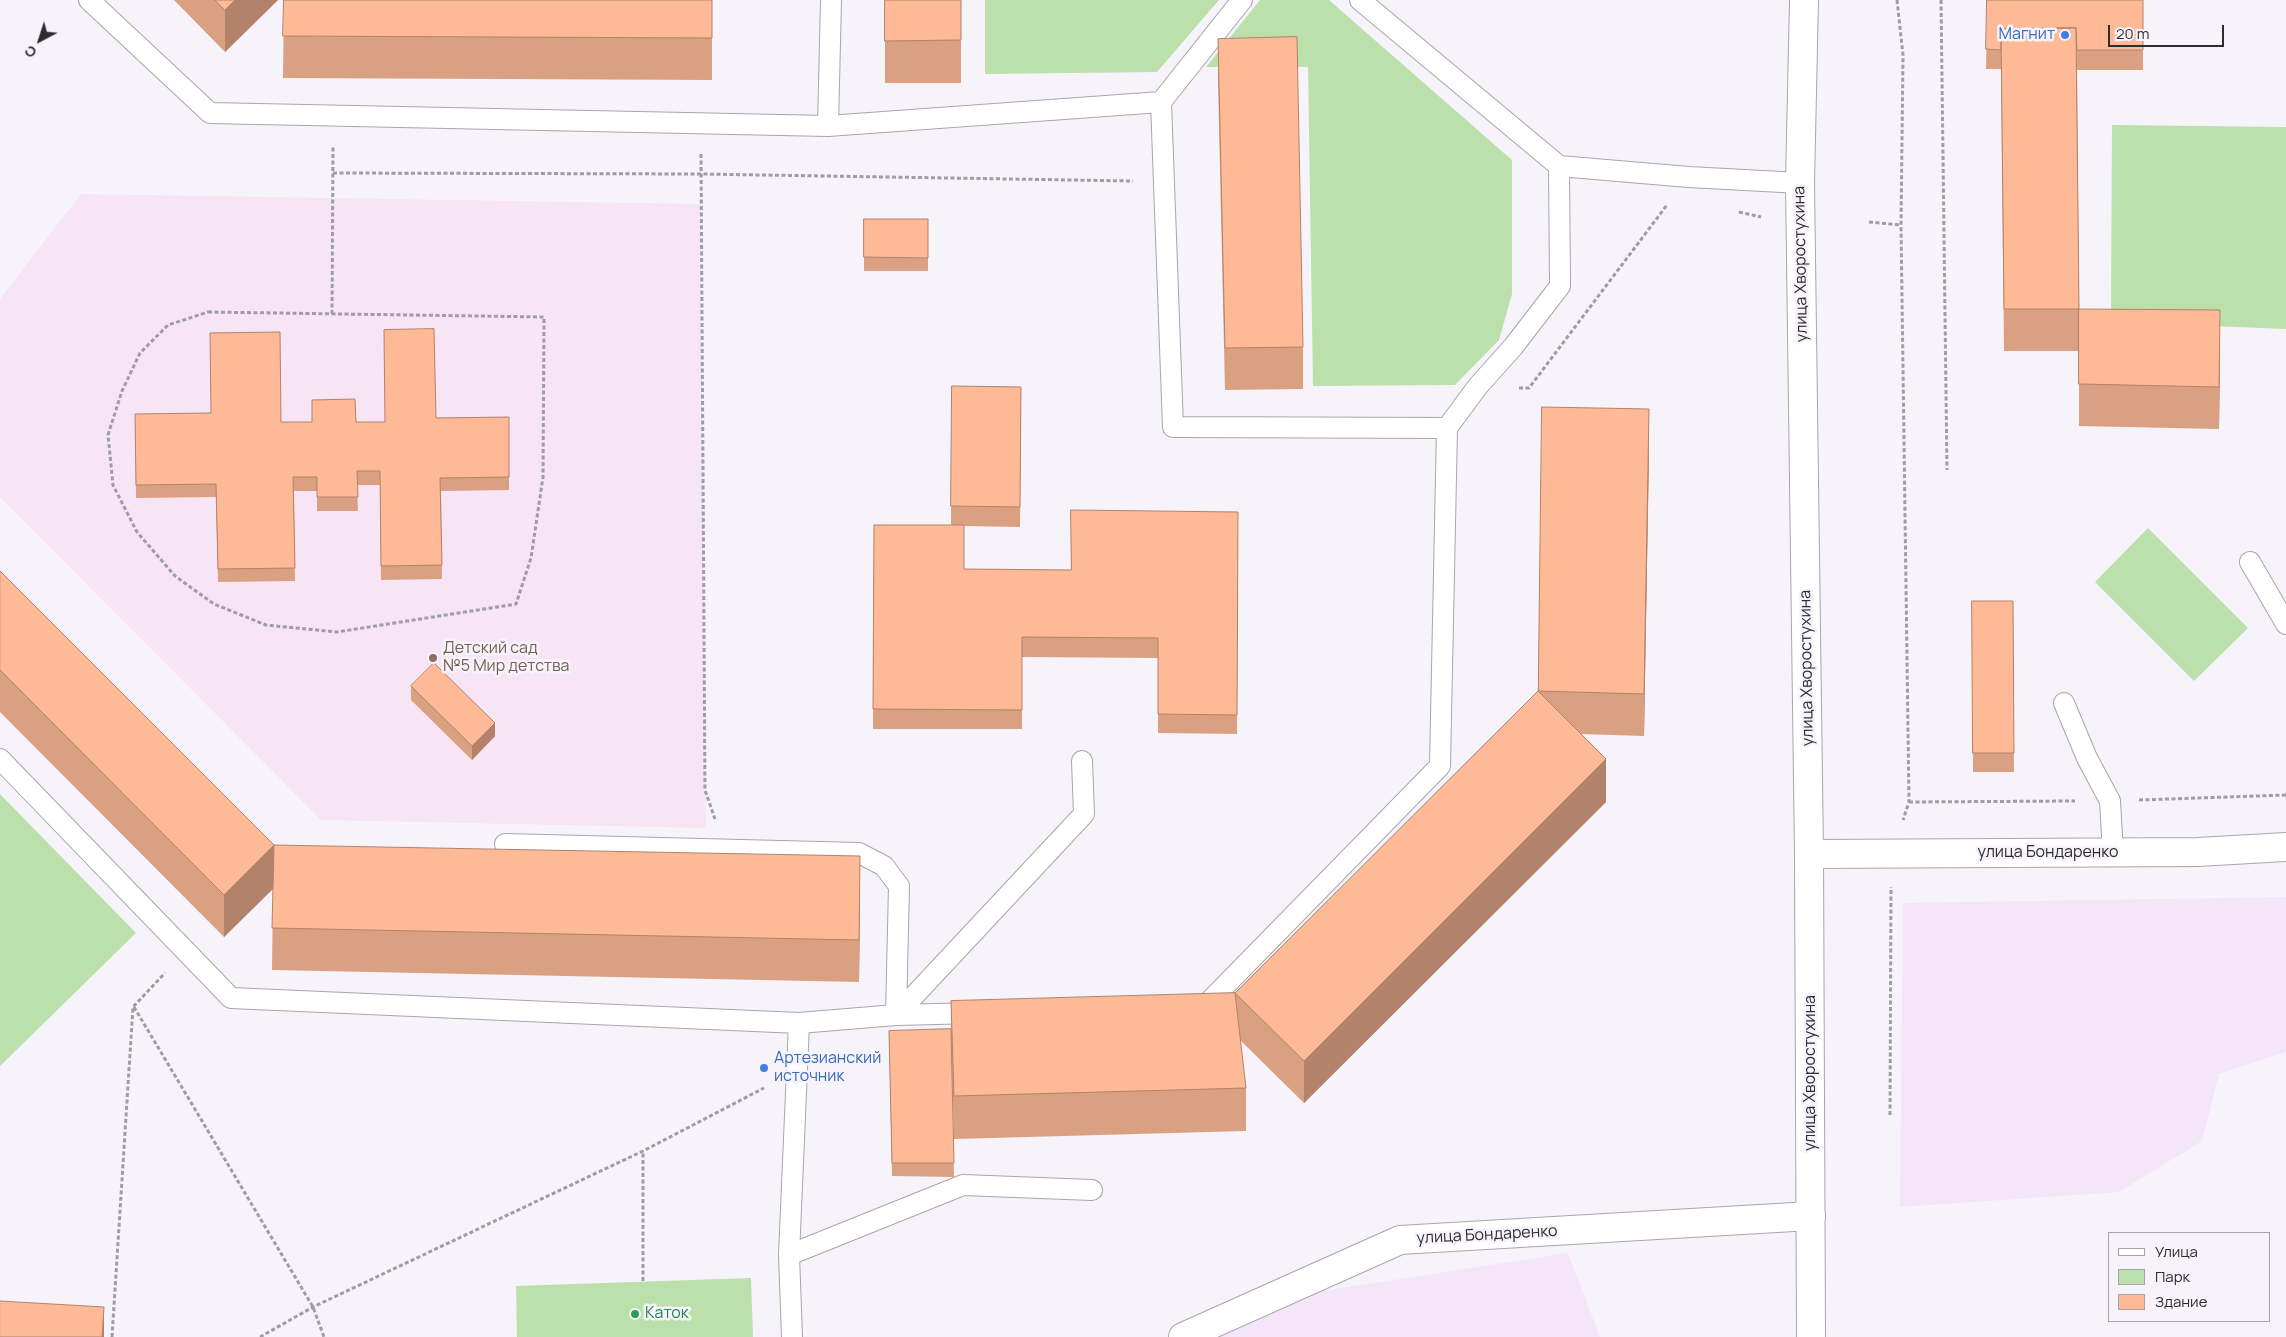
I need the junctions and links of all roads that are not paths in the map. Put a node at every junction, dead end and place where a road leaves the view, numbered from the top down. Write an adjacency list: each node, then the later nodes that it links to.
1 (89, 0): 7 (lane)
2 (831, 0): 7 (lane)
3 (1242, 0): 6 (lane)
4 (1360, 0): 8 (lane)
5 (1804, 0): 9 (street, улица Хворостухина)
6 (1161, 102): 7 (lane); 10 (lane)
7 (828, 126)
8 (1559, 166): 9 (lane); 10 (lane)
9 (1800, 183): 19 (street, улица Хворостухина)
10 (1447, 428): 20 (lane)
11 (2250, 562): 12 (lane)
12 (2286, 624)
13 (2064, 703): 18 (lane)
14 (0, 759): 23 (lane)
15 (1082, 761): 22 (lane)
16 (505, 844): 22 (lane)
17 (2286, 847): 18 (street, улица Бондаренко)
18 (2113, 852): 19 (street, улица Бондаренко)
19 (1809, 854): 25 (street, улица Хворостухина)
20 (1175, 1007)
21 (998, 1012): 22 (lane)
22 (896, 1015): 23 (lane)
23 (799, 1023): 26 (lane)
24 (1092, 1190): 26 (lane)
25 (1811, 1216): 28 (street, улица Бондаренко); 29 (street, улица Хворостухина)
26 (789, 1255): 27 (lane)
27 (792, 1337)
28 (1183, 1337)
29 (1811, 1337)

